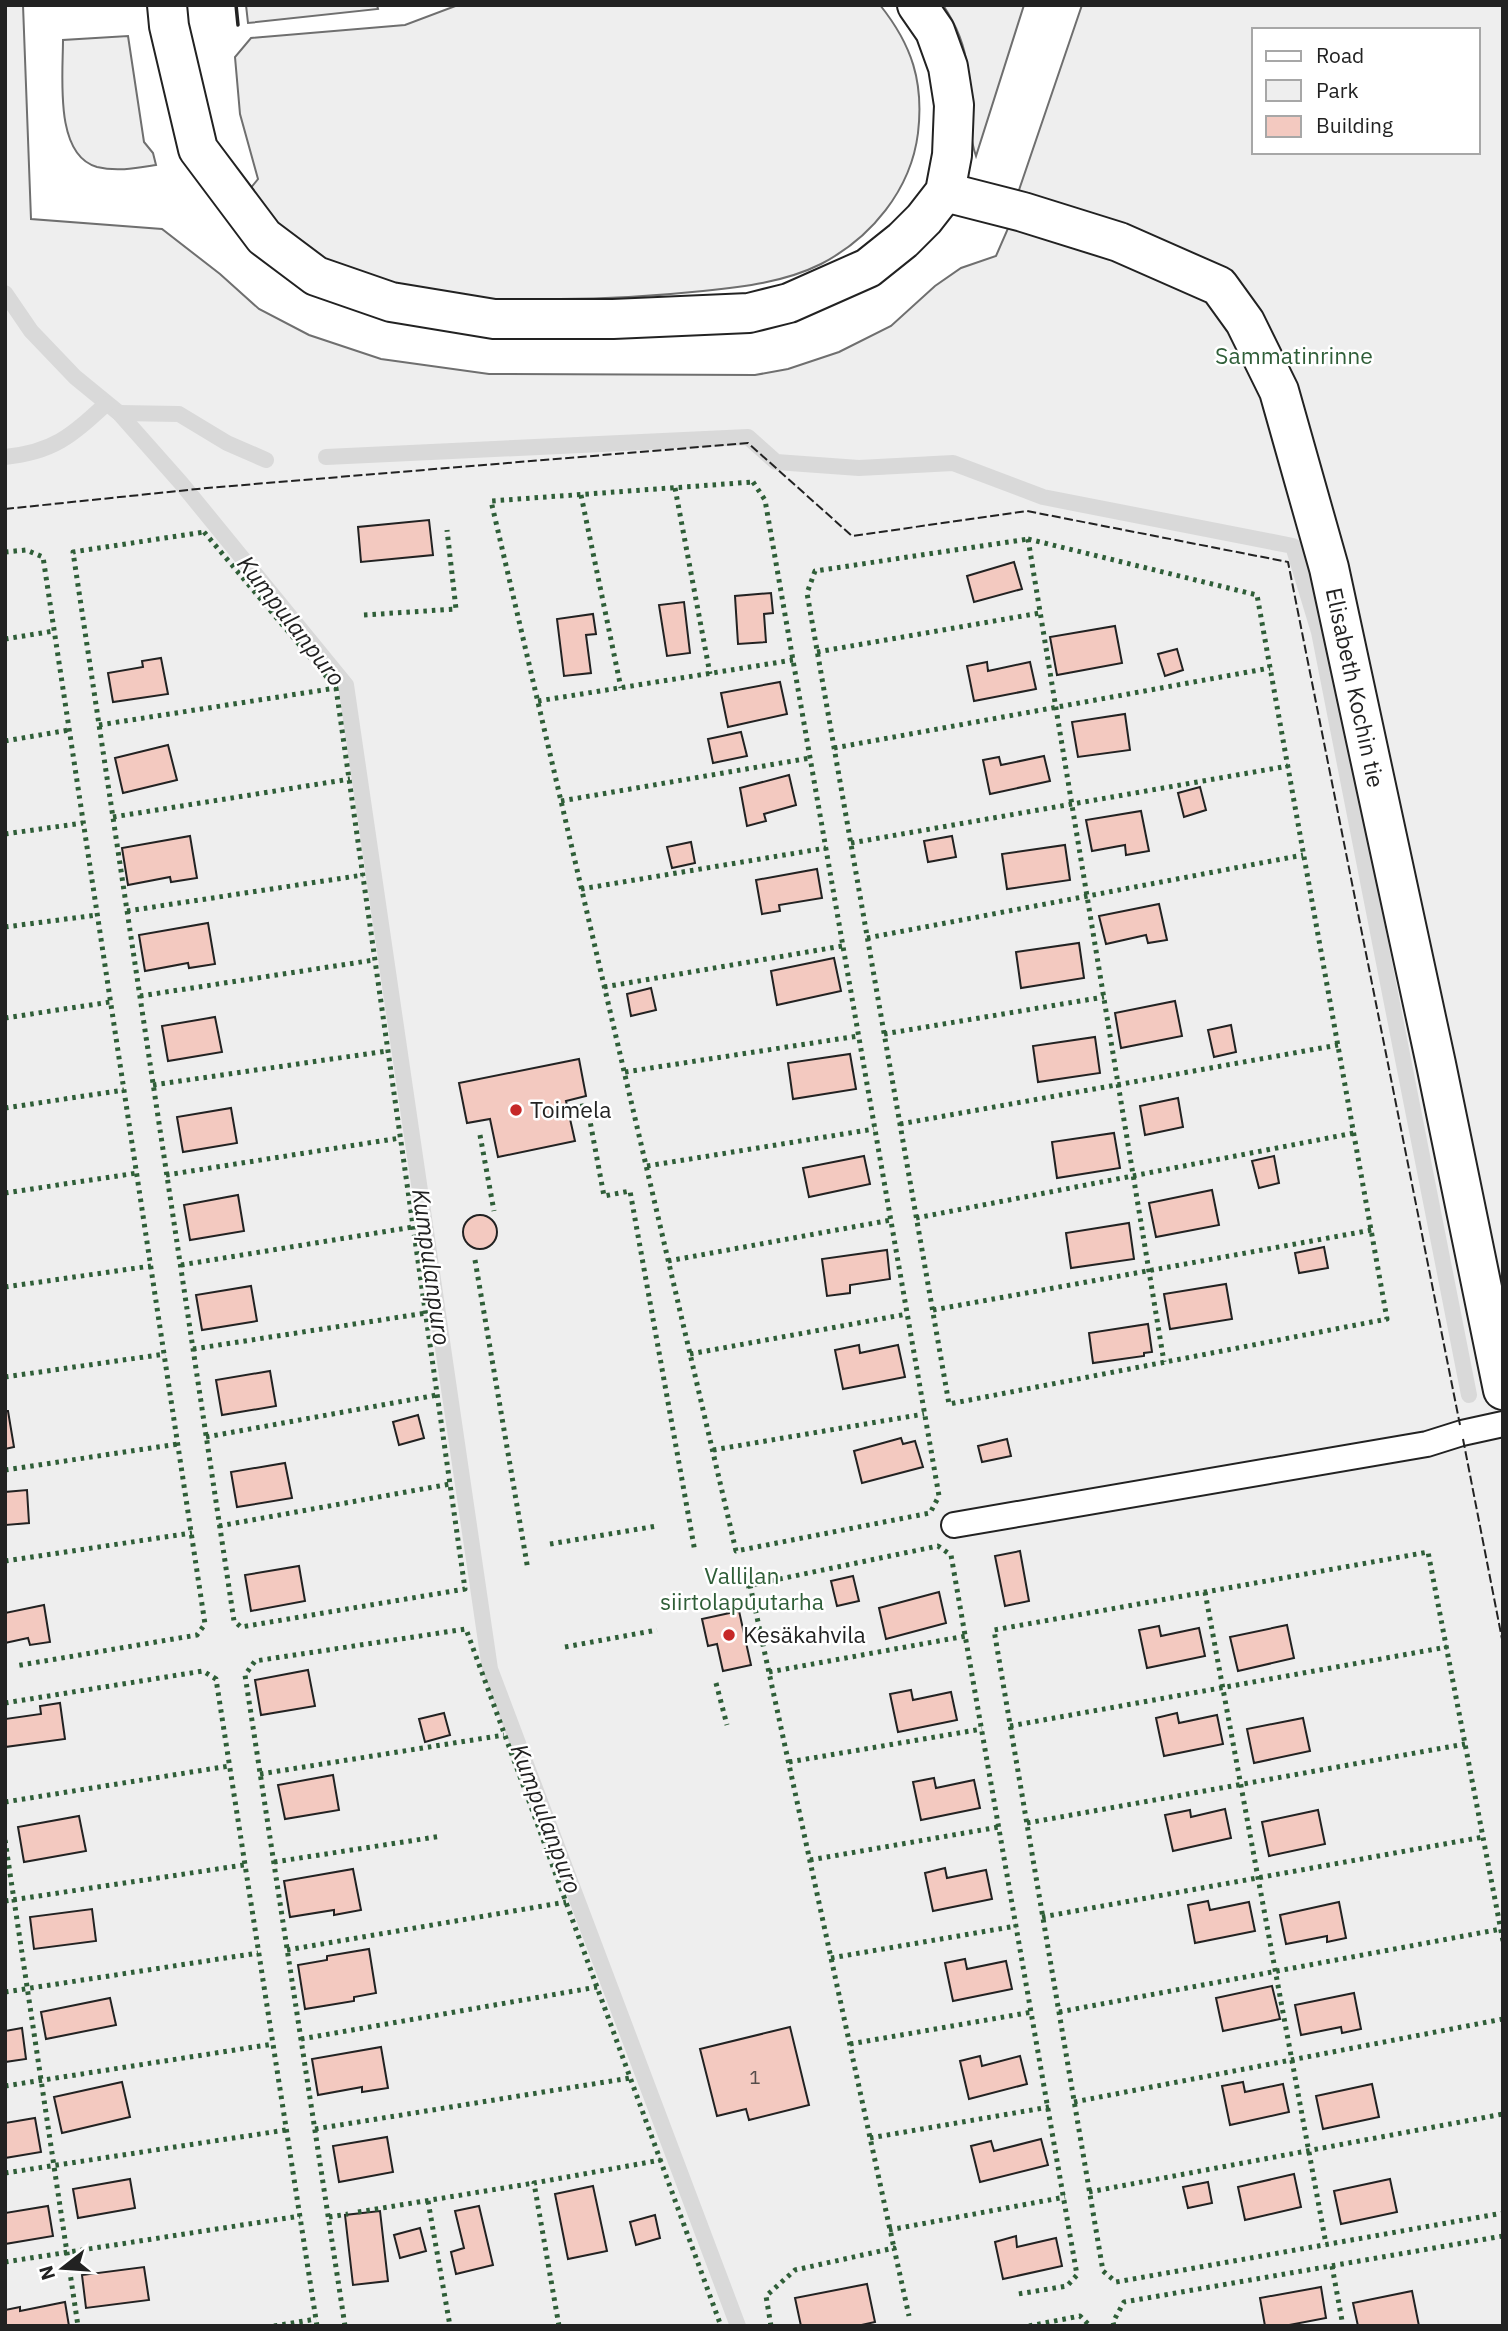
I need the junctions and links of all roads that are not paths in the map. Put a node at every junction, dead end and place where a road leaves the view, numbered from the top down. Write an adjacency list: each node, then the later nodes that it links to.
1 (167, 5): 3 (street)
2 (918, 5): 3 (street)
3 (945, 192): 4 (street, Elisabeth Kochin tie)
4 (1503, 1390)
5 (1503, 1424): 6 (lane)
6 (954, 1525)

